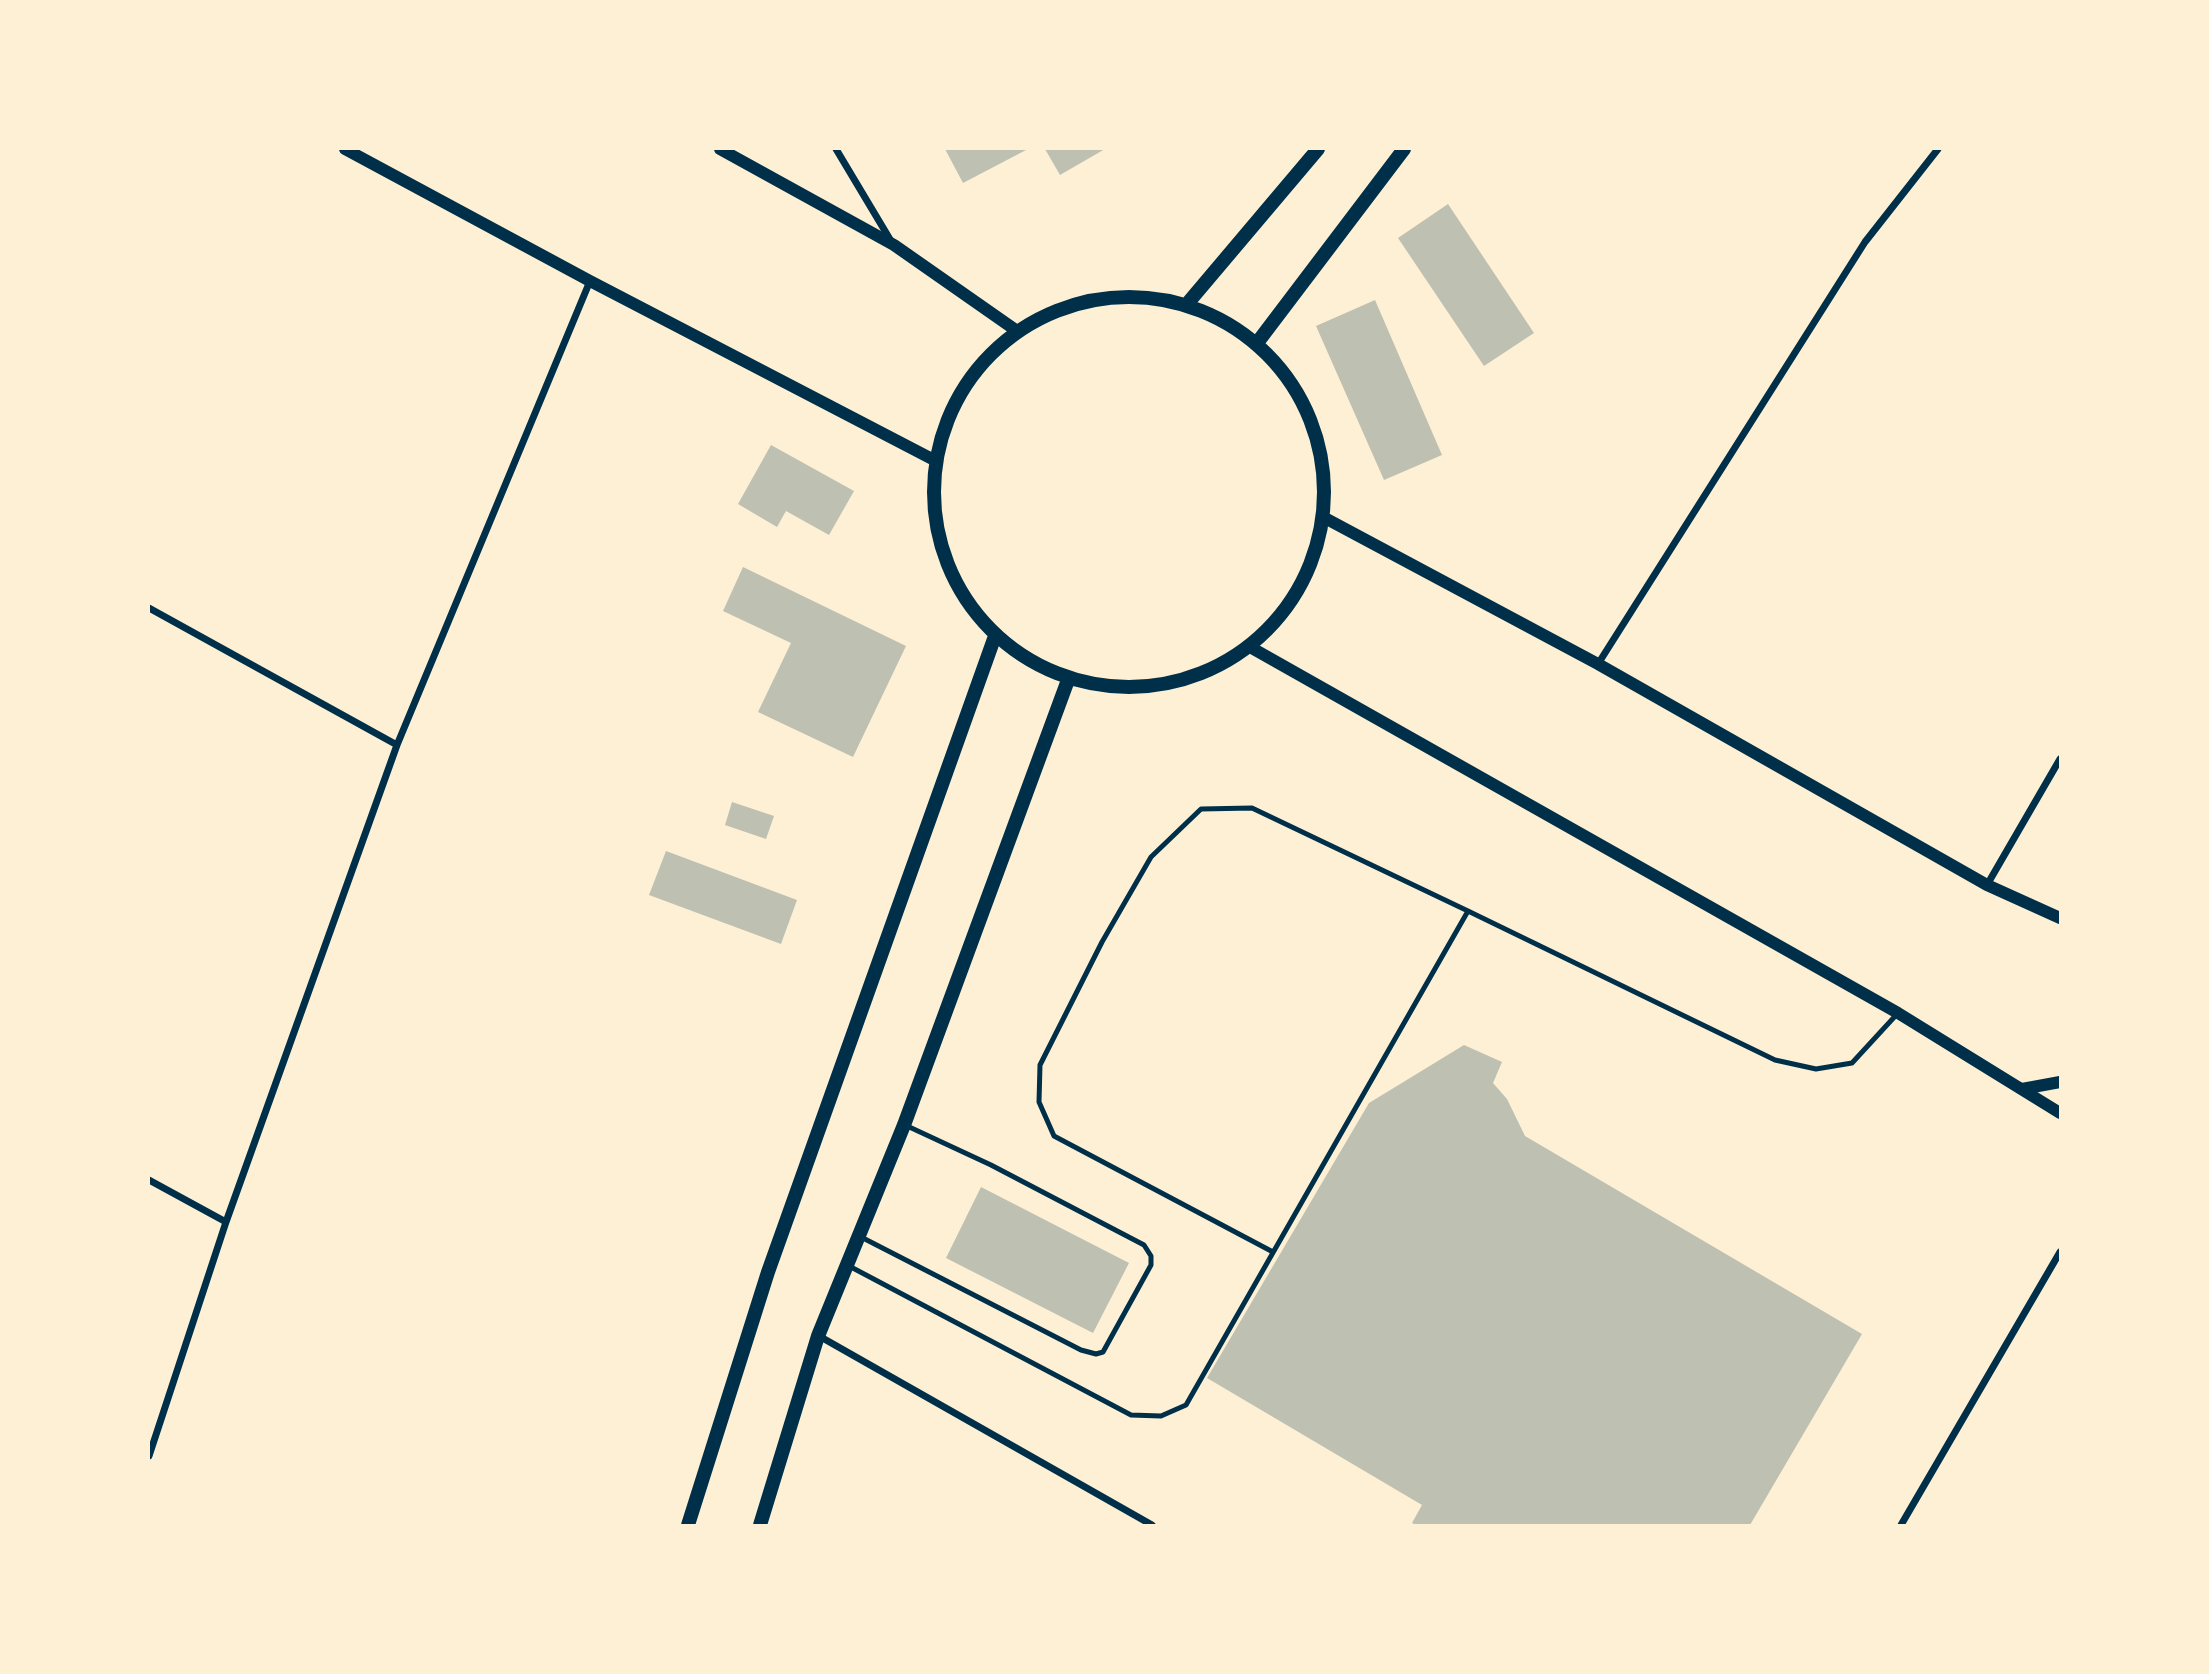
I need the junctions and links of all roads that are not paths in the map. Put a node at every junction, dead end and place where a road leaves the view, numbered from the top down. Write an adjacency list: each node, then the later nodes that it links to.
1 (345, 149): 8 (street)
2 (720, 149): 7 (street)
3 (836, 149): 7 (street)
4 (1318, 149): 9 (main road)
5 (1404, 149): 11 (main road)
6 (1938, 149): 17 (street)
7 (894, 245): 10 (street)
8 (590, 281): 12 (street); 19 (street)
9 (1187, 304): 10 (main road); 11 (main road)
10 (1017, 331): 12 (main road)
11 (1257, 343): 13 (main road)
12 (936, 461): 15 (main road)
13 (1323, 517): 16 (main road); 17 (street)
14 (149, 608): 19 (street)
15 (995, 636): 18 (main road); 37 (main road)
16 (1250, 647): 18 (main road); 24 (street)
17 (1598, 664): 21 (street)
18 (1069, 680): 28 (main road)
19 (397, 745): 30 (street)
20 (2060, 759): 21 (street)
21 (1987, 885): 23 (street)
22 (1468, 911): 24 (lane); 32 (lane); 32 (lane)
23 (2060, 918)
24 (1898, 1013): 26 (street)
25 (2060, 1082): 26 (street)
26 (2022, 1089): 27 (street)
27 (2060, 1112)
28 (904, 1125): 31 (main road); 31 (lane)
29 (149, 1180): 30 (street)
30 (226, 1222): 36 (street)
31 (859, 1236): 34 (main road)
32 (1273, 1252): 34 (lane)
33 (2060, 1252): 40 (street)
34 (847, 1265): 35 (main road)
35 (818, 1336): 38 (main road); 39 (street)
36 (149, 1456)
37 (688, 1525)
38 (760, 1525)
39 (1152, 1525)
40 (1901, 1525)

